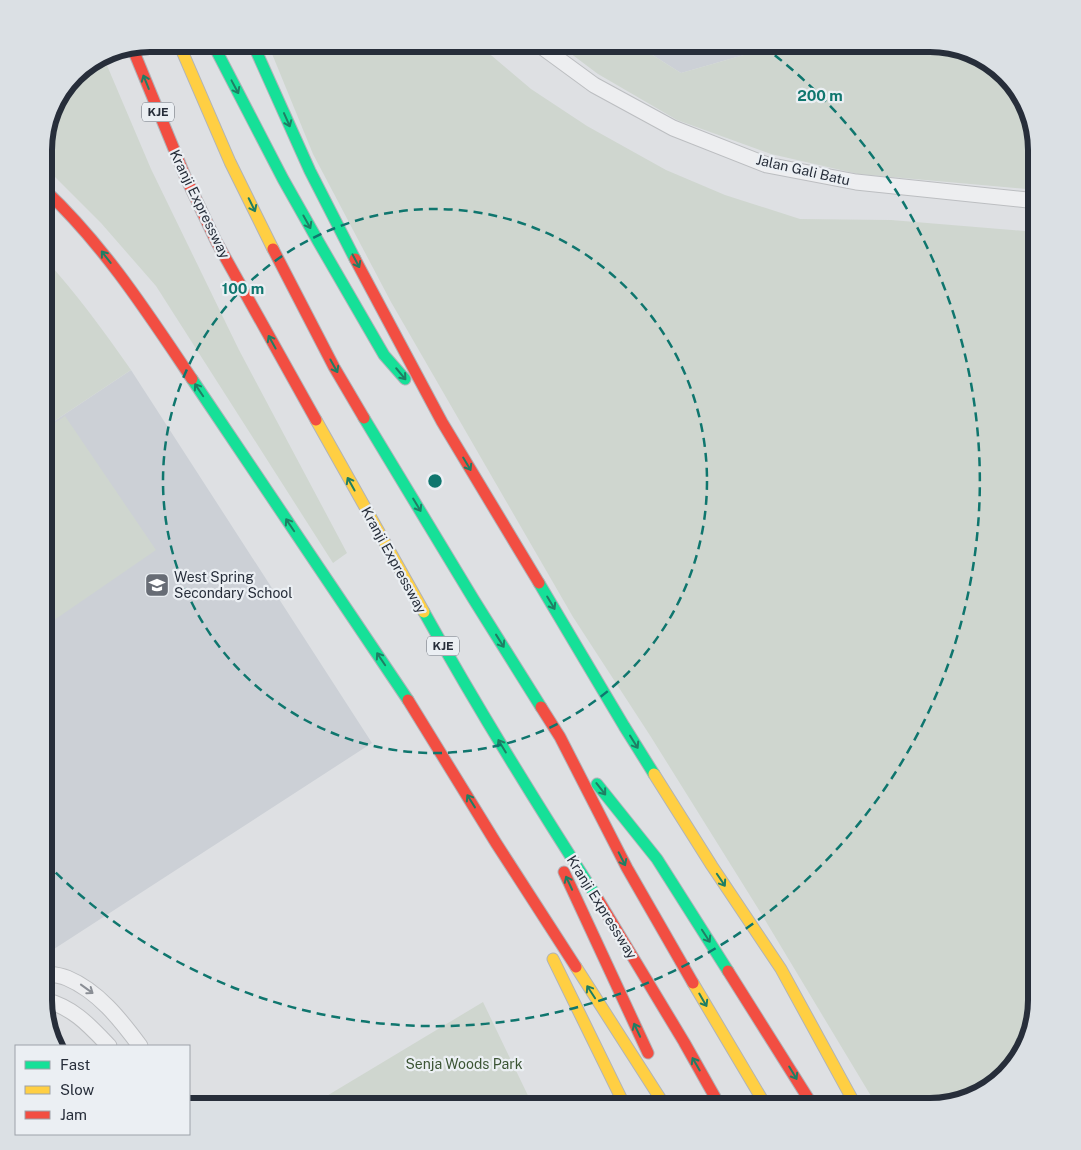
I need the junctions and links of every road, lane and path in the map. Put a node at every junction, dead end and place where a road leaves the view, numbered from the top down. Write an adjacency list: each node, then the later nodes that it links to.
1 (183, 53): 9 (highway, one-way to 9)
2 (218, 53): 8 (highway, one-way to 8)
3 (257, 53): 8 (highway, one-way to 8)
4 (550, 53): 7 (street, Jalan Gali Batu)
5 (135, 54): 10 (highway, Kranji Expressway / KJE, one-way to 5)
6 (53, 195): 11 (highway, one-way to 6)
7 (1028, 200)
8 (442, 422): 24 (highway, one-way to 24)
9 (560, 738): 22 (highway, one-way to 22); 23 (highway, one-way to 23)
10 (516, 770): 20 (highway, one-way to 10); 21 (highway, Kranji Expressway / KJE, one-way to 10)
11 (496, 843): 12 (highway); 19 (highway, one-way to 11)
12 (539, 931)
13 (548, 948): 18 (highway)
14 (52, 975): 17 (street, one-way to 17)
15 (52, 1002): 16 (street)
16 (108, 1045)
17 (139, 1045)
18 (620, 1098)
19 (660, 1098)
20 (668, 1098)
21 (716, 1098)
22 (761, 1098)
23 (808, 1098)
24 (852, 1098)

